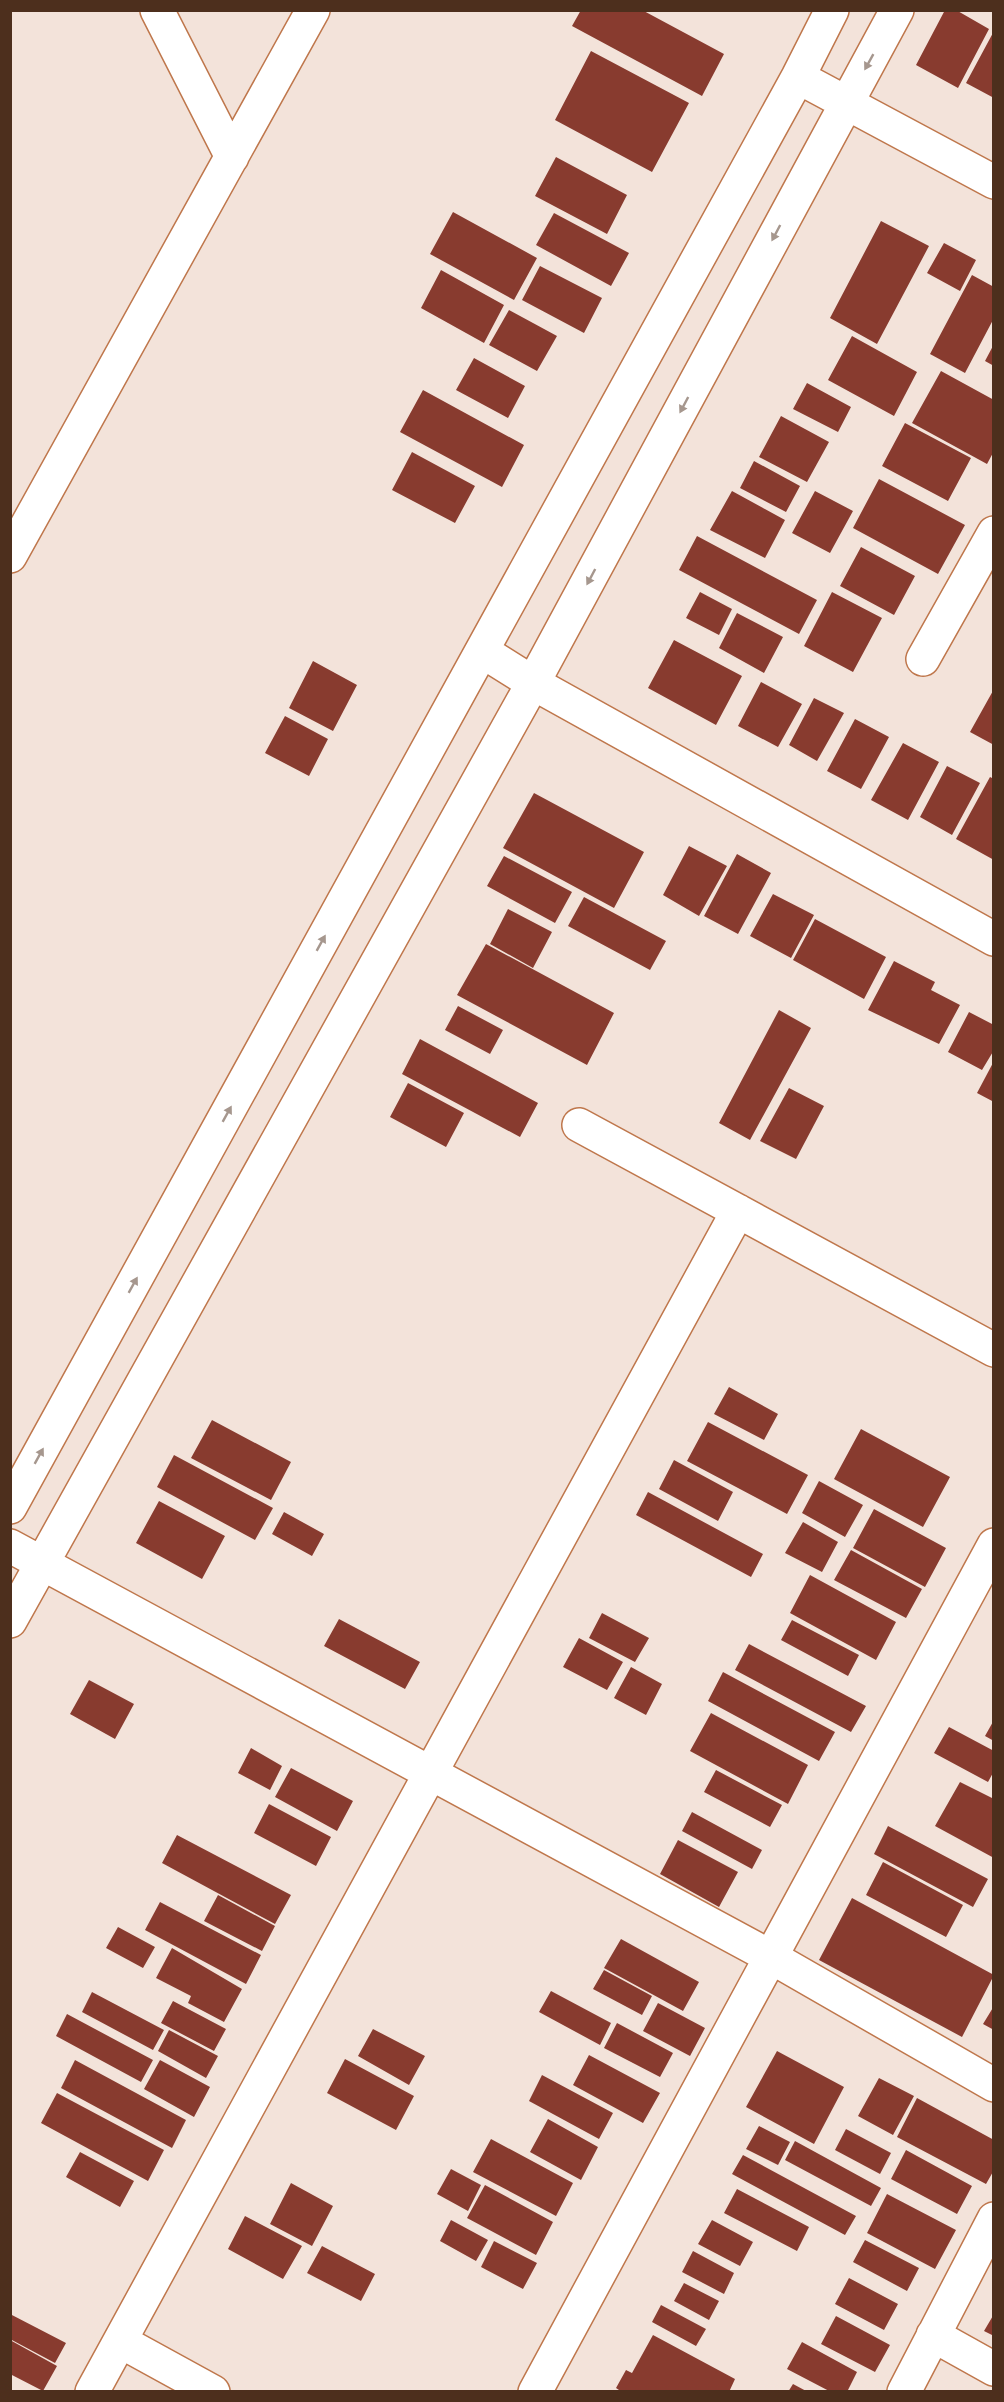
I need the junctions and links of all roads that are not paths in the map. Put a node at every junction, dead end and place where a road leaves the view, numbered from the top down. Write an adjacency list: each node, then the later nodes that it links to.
1 (157, 10): 7 (street)
2 (313, 10): 7 (street)
3 (832, 10): 5 (street)
4 (897, 10): 6 (street, one-way to 6)
5 (798, 77): 6 (street); 12 (street)
6 (847, 102): 8 (street); 14 (street, one-way to 14)
7 (232, 157): 10 (street)
8 (993, 183)
9 (993, 533): 11 (street)
10 (14, 535)
11 (983, 575): 13 (street)
12 (482, 651): 14 (street); 19 (street, one-way to 12)
13 (923, 659)
14 (533, 683): 15 (street); 22 (street)
15 (993, 939)
16 (579, 1125): 17 (street)
17 (738, 1211): 18 (street); 24 (street)
18 (993, 1350)
19 (10, 1507)
20 (993, 1545): 25 (street)
21 (10, 1546): 22 (street)
22 (42, 1563): 23 (street); 24 (street)
23 (10, 1621)
24 (431, 1773): 25 (street); 29 (street)
25 (771, 1958): 26 (street); 33 (street)
26 (993, 2085)
27 (993, 2218): 28 (street)
28 (933, 2335): 30 (street); 34 (street)
29 (120, 2341): 31 (street); 32 (street)
30 (993, 2369)
31 (92, 2391)
32 (213, 2391)
33 (535, 2391)
34 (904, 2391)

